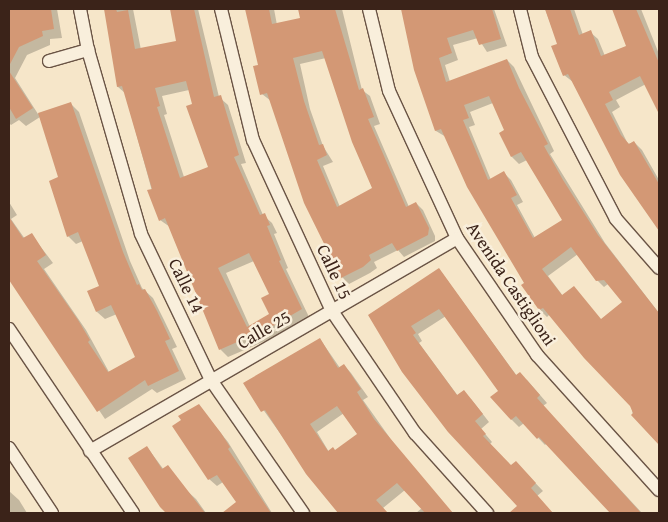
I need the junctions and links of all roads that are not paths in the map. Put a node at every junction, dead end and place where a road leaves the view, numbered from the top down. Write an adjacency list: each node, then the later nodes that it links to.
1 (80, 9): 5 (street, Calle 14)
2 (221, 9): 9 (street, Calle 15)
3 (369, 9): 7 (street, Avenida Castiglioni)
4 (520, 9): 8 (street)
5 (88, 50): 6 (street); 11 (street, Calle 14)
6 (49, 61)
7 (457, 238): 9 (street, Calle 25); 15 (street, Avenida Castiglioni)
8 (659, 268)
9 (332, 311): 11 (street, Calle 25); 19 (street, Calle 15)
10 (9, 329): 13 (street)
11 (211, 380): 13 (street, Calle 25); 18 (street, Calle 14)
12 (9, 448): 14 (street)
13 (90, 451): 17 (street)
14 (12, 461): 16 (street)
15 (659, 490)
16 (52, 513)
17 (133, 513)
18 (303, 513)
19 (487, 513)

